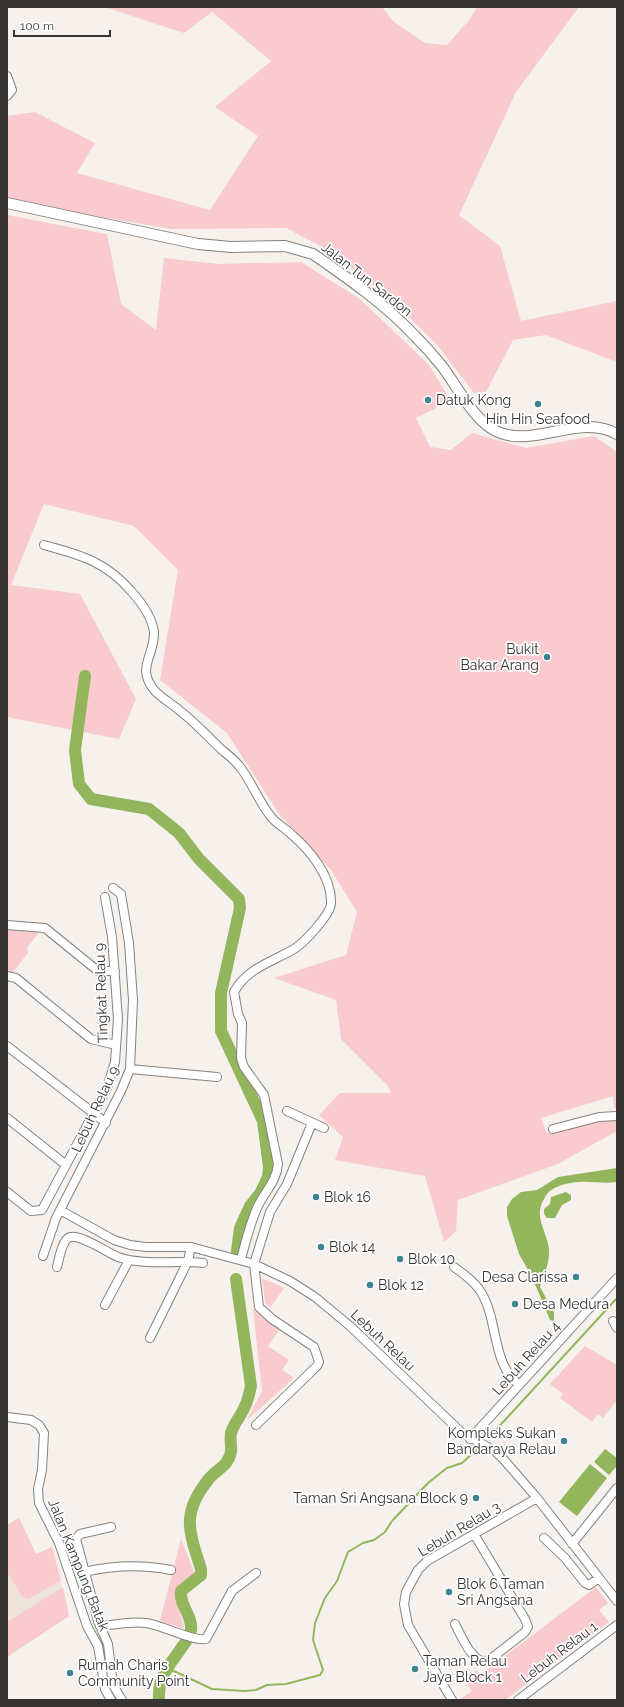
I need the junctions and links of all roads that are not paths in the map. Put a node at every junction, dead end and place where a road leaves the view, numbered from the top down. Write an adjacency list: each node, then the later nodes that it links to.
1 (7, 76): 2 (street)
2 (7, 96)
3 (7, 203): 4 (main road, Jalan Tun Sardon)
4 (617, 434)
5 (44, 545): 28 (street)
6 (113, 888): 13 (street, Lebuh Relau 9)
7 (105, 897): 9 (street, Tingkat Relau 9)
8 (7, 925): 9 (street)
9 (115, 971): 11 (street, Tingkat Relau 9)
10 (7, 976): 11 (street)
11 (116, 1045): 16 (street, Tingkat Relau 9)
12 (7, 1046): 16 (street)
13 (130, 1069): 14 (street); 19 (street, Lebuh Relau 9)
14 (217, 1077)
15 (287, 1111): 20 (street)
16 (94, 1114): 19 (street); 23 (street, Tingkat Relau 9)
17 (617, 1116): 22 (street)
18 (7, 1118): 23 (street)
19 (106, 1123): 25 (street, Lebuh Relau 9)
20 (312, 1123): 21 (street); 32 (street)
21 (324, 1128)
22 (553, 1129)
23 (66, 1165): 24 (street, Tingkat Relau 9)
24 (7, 1192)
25 (60, 1210): 26 (street, Lebuh Relau); 27 (street, Lebuh Relau 9)
26 (191, 1247): 28 (street, Lebuh Relau); 30 (street)
27 (43, 1256)
28 (241, 1259): 32 (street, Lebuh Relau)
29 (130, 1260): 30 (street); 33 (street); 36 (street)
30 (188, 1261): 31 (street); 37 (street)
31 (203, 1263)
32 (254, 1264): 40 (street); 41 (street, Lebuh Relau)
33 (56, 1267)
34 (454, 1267): 38 (street)
35 (617, 1278): 38 (street, Lebuh Relau 4)
36 (105, 1305)
37 (150, 1338)
38 (519, 1385): 41 (street, Lebuh Relau 4)
39 (7, 1416): 56 (street, Jalan Kampung Batak)
40 (256, 1425)
41 (470, 1438): 43 (street, Lebuh Relau)
42 (617, 1488): 47 (street)
43 (537, 1498): 45 (street, Lebuh Relau 3); 47 (street, Lebuh Relau)
44 (111, 1527): 49 (street)
45 (474, 1534): 53 (street); 58 (street, Lebuh Relau 3)
46 (544, 1538): 51 (street)
47 (572, 1544): 51 (street, Lebuh Relau)
48 (172, 1570): 49 (street)
49 (84, 1572): 55 (street)
50 (256, 1573): 55 (street)
51 (599, 1578): 52 (street, Lebuh Relau)
52 (617, 1601)
53 (455, 1624)
54 (617, 1625): 59 (street, Lebuh Relau 1)
55 (100, 1626): 57 (street)
56 (111, 1700)
57 (122, 1700)
58 (452, 1700)
59 (518, 1700)

